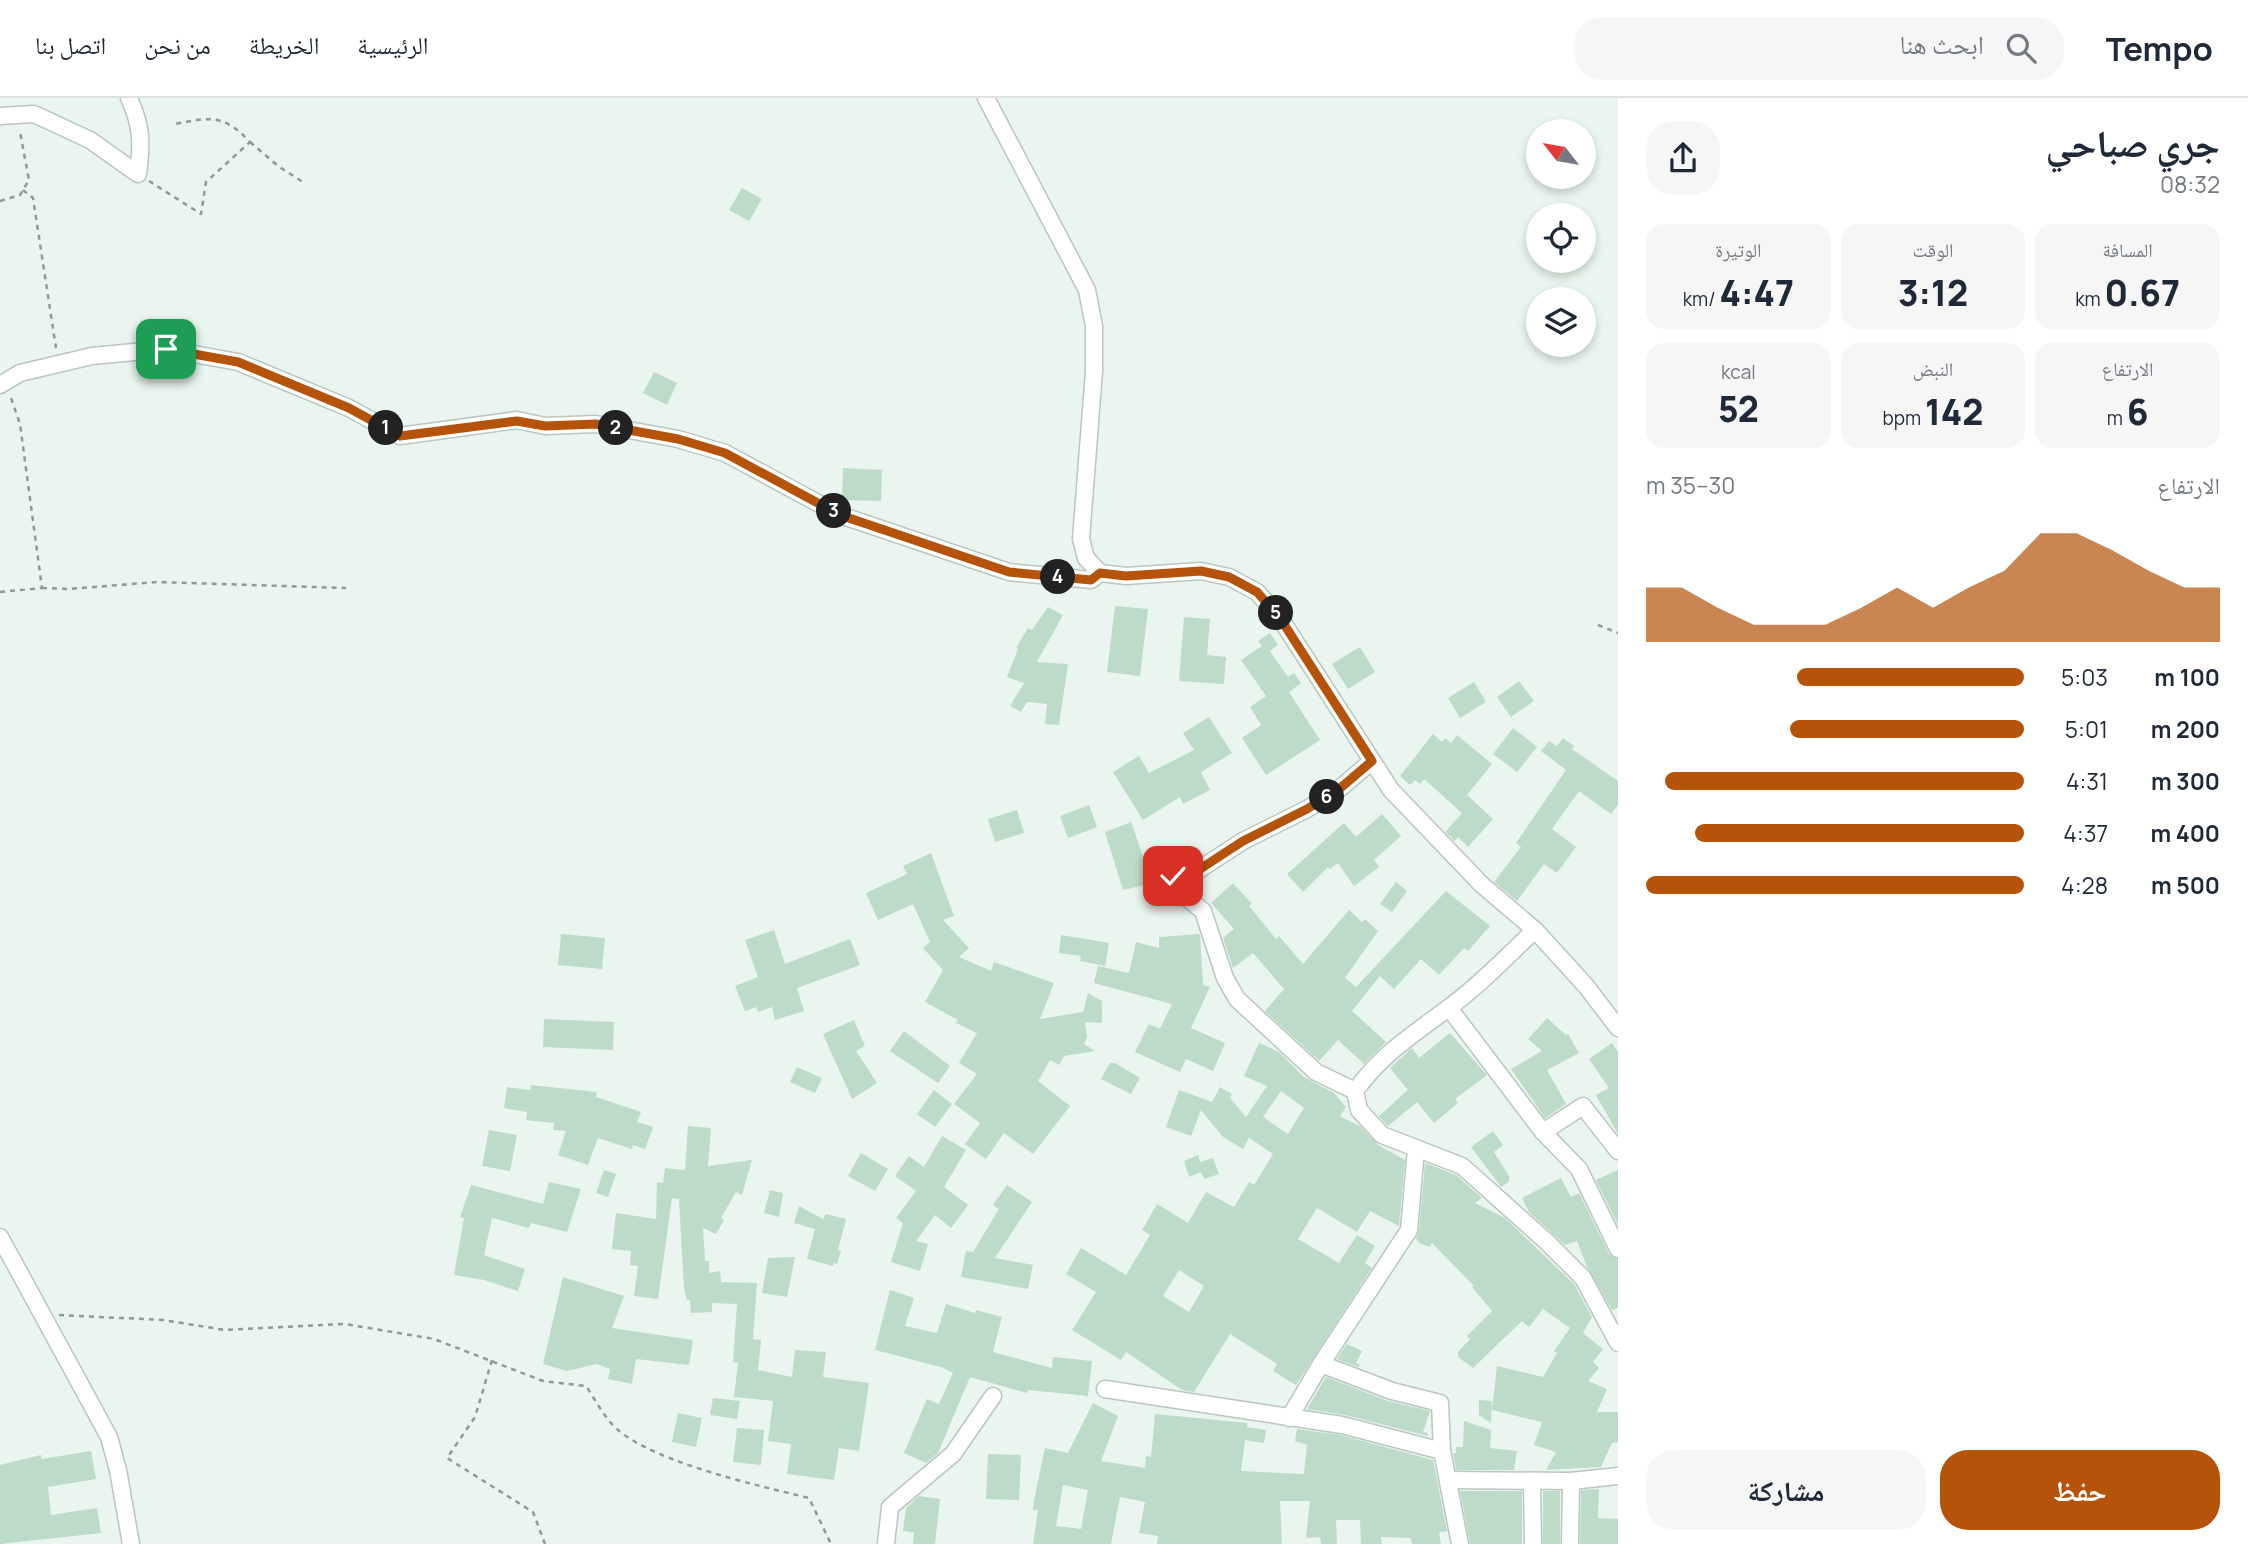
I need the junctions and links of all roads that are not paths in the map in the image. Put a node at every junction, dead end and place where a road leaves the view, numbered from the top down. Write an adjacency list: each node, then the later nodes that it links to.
1 (129, 98): 3 (street)
2 (986, 98): 5 (street)
3 (8, 116)
4 (3, 383): 5 (street)
5 (1100, 573): 6 (street)
6 (1372, 761): 7 (street); 10 (street)
7 (1535, 930): 8 (street); 9 (street)
8 (1448, 1008): 10 (street); 11 (street)
9 (1618, 1028)
10 (1355, 1091): 12 (street)
11 (1543, 1132): 13 (street); 15 (street)
12 (1416, 1149): 16 (street); 17 (street)
13 (1618, 1151)
14 (0, 1237): 26 (street)
15 (1618, 1249)
16 (1618, 1343)
17 (1321, 1364): 20 (street); 21 (street)
18 (1105, 1389): 20 (street)
19 (993, 1396): 27 (street)
20 (1289, 1418): 21 (street)
21 (1441, 1451): 23 (street)
22 (1618, 1476): 25 (street)
23 (1449, 1480): 24 (street); 28 (street)
24 (1532, 1481): 25 (street); 29 (street)
25 (1571, 1481): 30 (street)
26 (131, 1544)
27 (886, 1544)
28 (1460, 1544)
29 (1533, 1544)
30 (1570, 1544)

